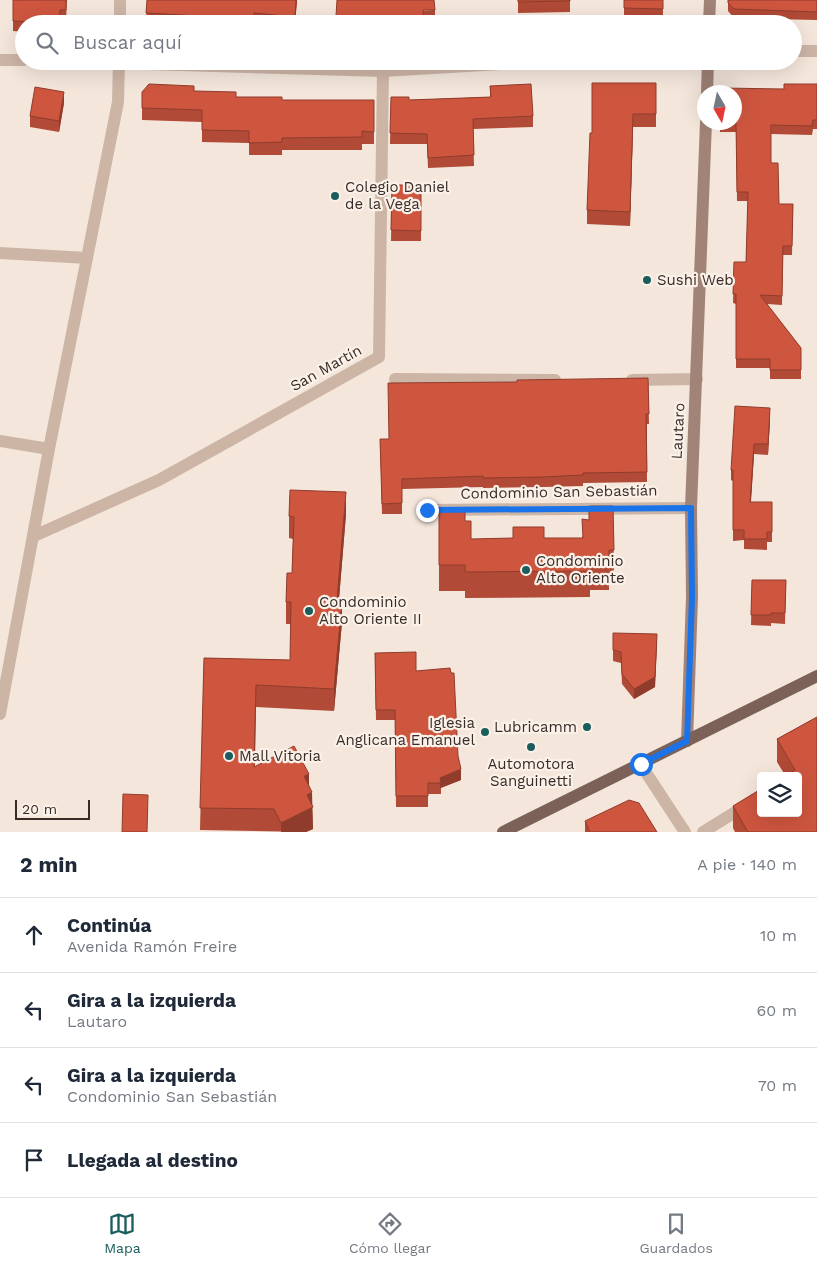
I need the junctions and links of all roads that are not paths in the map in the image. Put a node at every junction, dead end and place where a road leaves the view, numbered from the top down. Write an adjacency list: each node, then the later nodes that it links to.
1 (120, 0): 3 (street)
2 (710, 0): 4 (main road)
3 (120, 15)
4 (709, 15)
5 (802, 51): 6 (street)
6 (817, 51)
7 (0, 60): 8 (street)
8 (15, 60)
9 (119, 70): 17 (street)
10 (354, 70): 13 (street)
11 (400, 70): 13 (street)
12 (708, 70): 14 (main road)
13 (383, 71): 26 (street, San Martín)
14 (707, 85)
15 (706, 130): 19 (main road, Lautaro)
16 (0, 253): 17 (street)
17 (87, 258): 23 (street)
18 (395, 379): 20 (street)
19 (697, 379): 21 (street); 24 (main road, Lautaro)
20 (565, 380)
21 (624, 380)
22 (0, 441): 23 (street)
23 (50, 449): 26 (street)
24 (691, 508): 25 (street, Condominio San Sebastián); 29 (main road, Lautaro)
25 (427, 510)
26 (34, 536): 28 (street)
27 (817, 676): 29 (main road)
28 (0, 714)
29 (687, 741): 30 (main road)
30 (641, 764): 32 (main road); 33 (street)
31 (757, 798): 34 (street)
32 (503, 832)
33 (685, 832)
34 (703, 832)

